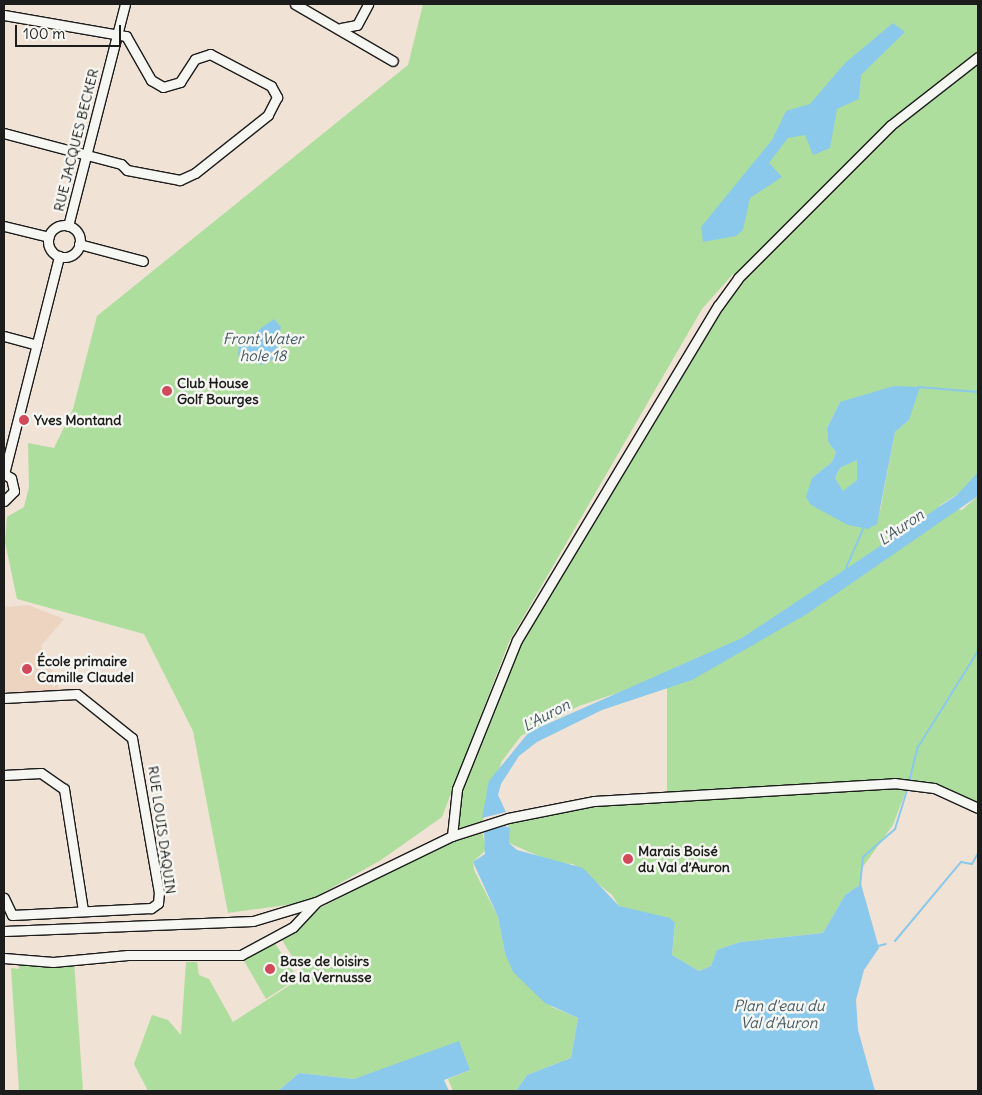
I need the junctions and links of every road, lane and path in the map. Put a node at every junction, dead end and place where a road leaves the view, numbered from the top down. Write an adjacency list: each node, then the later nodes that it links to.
1 (125, 4): 6 (street, RUE JACQUES BECKER)
2 (295, 4): 5 (street)
3 (368, 4): 5 (street)
4 (4, 15): 6 (street)
5 (341, 28): 8 (street)
6 (118, 32): 10 (street, RUE JACQUES BECKER); 10 (street)
7 (978, 57): 23 (street)
8 (393, 61)
9 (4, 133): 10 (street)
10 (85, 155): 12 (street, RUE JACQUES BECKER)
11 (4, 226): 13 (street)
12 (68, 226): 13 (street, RUE JACQUES BECKER); 14 (street, RUE JACQUES BECKER)
13 (48, 237): 15 (street)
14 (79, 244): 15 (street); 16 (street)
15 (60, 256): 18 (street)
16 (143, 260)
17 (4, 336): 18 (street)
18 (37, 345): 19 (street)
19 (4, 501)
20 (4, 698): 26 (street, RUE LOUIS DAQUIN)
21 (4, 775): 26 (street)
22 (978, 808): 23 (street)
23 (452, 836): 25 (street)
24 (4, 898): 26 (street, RUE LOUIS DAQUIN)
25 (316, 902): 27 (street); 28 (street)
26 (83, 911)
27 (283, 914): 28 (street); 29 (street)
28 (286, 930): 30 (street)
29 (4, 931)
30 (4, 958)

